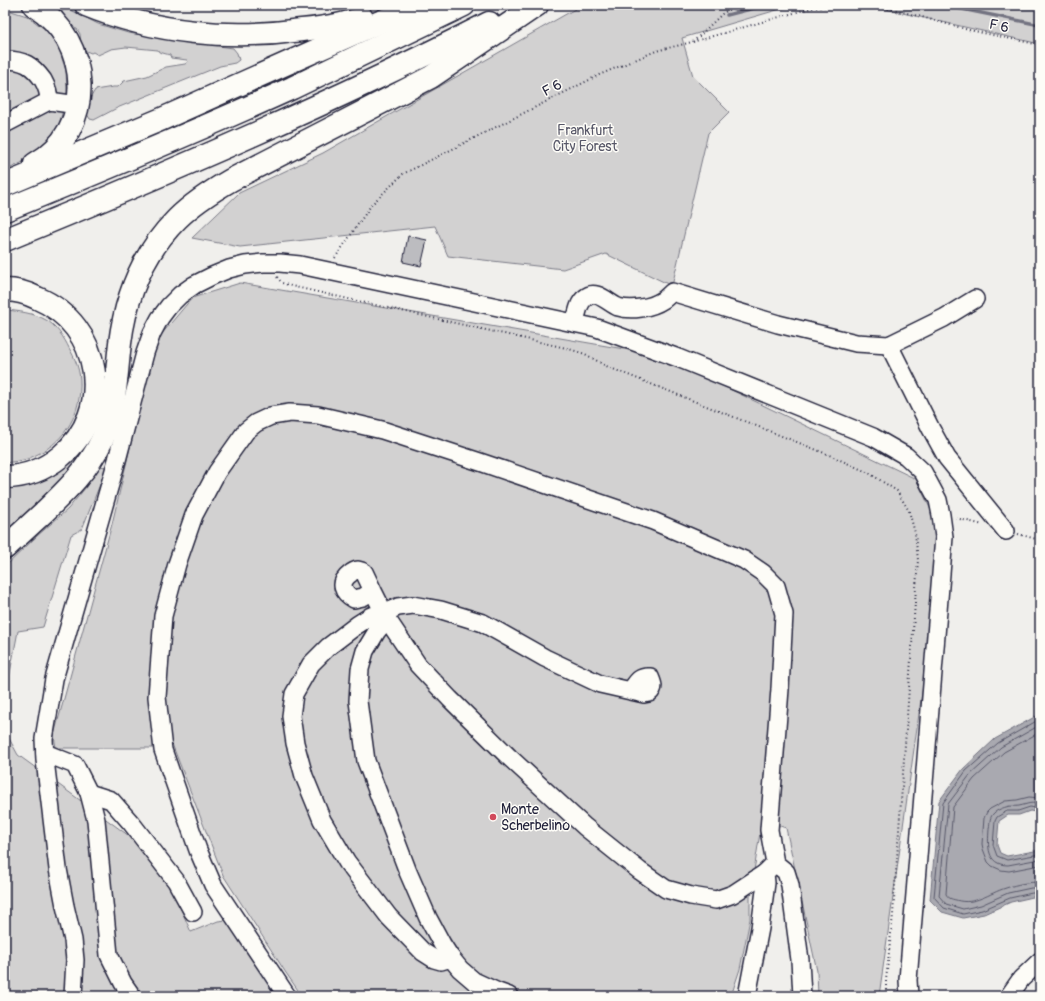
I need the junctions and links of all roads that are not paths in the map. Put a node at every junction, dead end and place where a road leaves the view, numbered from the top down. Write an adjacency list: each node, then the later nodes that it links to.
1 (34, 5): 10 (highway)
2 (86, 5): 3 (highway)
3 (407, 5)
4 (418, 5): 13 (highway)
5 (464, 5): 15 (highway)
6 (524, 5): 14 (highway)
7 (537, 5): 26 (highway)
8 (5, 60): 9 (lane)
9 (49, 101): 10 (lane); 11 (lane)
10 (78, 105): 12 (highway)
11 (5, 124)
12 (5, 180)
13 (5, 185)
14 (97, 202): 16 (highway); 17 (highway)
15 (5, 210)
16 (5, 240)
17 (5, 255)
18 (5, 290): 24 (highway)
19 (975, 299): 21 (lane)
20 (574, 323): 21 (lane); 23 (lane); 30 (lane)
21 (889, 345): 22 (lane)
22 (947, 458): 23 (lane); 25 (lane)
23 (923, 472): 42 (lane)
24 (5, 477)
25 (1006, 531)
26 (5, 548)
27 (373, 591): 28 (lane)
28 (385, 616): 29 (lane); 32 (lane); 34 (lane); 34 (lane)
29 (631, 690)
30 (45, 753): 31 (lane); 36 (lane)
31 (89, 793): 33 (lane); 37 (lane)
32 (770, 868): 38 (lane); 40 (lane); 41 (lane)
33 (193, 912)
34 (451, 958): 39 (lane)
35 (1040, 961): 43 (lane)
36 (73, 996)
37 (132, 996)
38 (287, 996)
39 (509, 996)
40 (747, 996)
41 (802, 996)
42 (908, 996)
43 (1009, 996)

